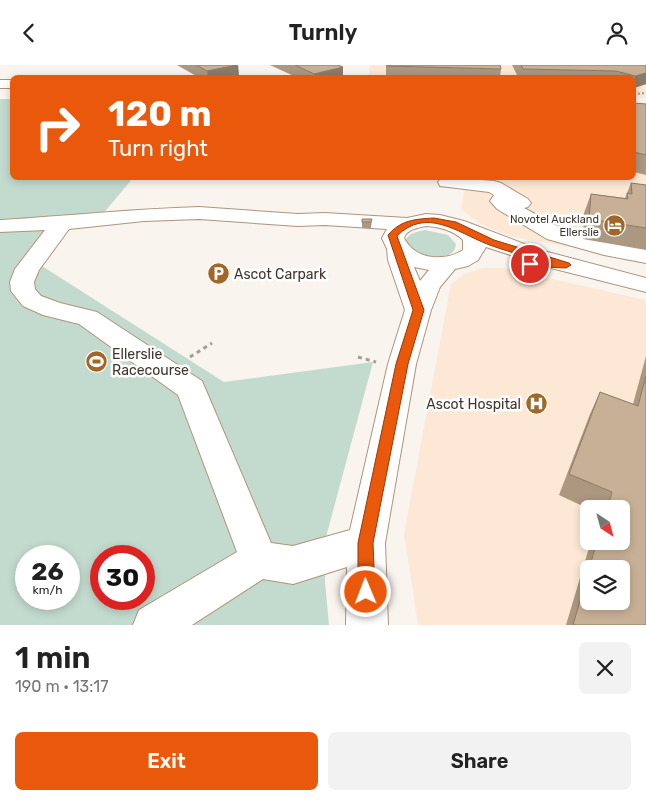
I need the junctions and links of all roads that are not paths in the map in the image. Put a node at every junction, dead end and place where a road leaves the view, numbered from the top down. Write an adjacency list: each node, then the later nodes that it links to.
1 (446, 185): 2 (street); 5 (street); 7 (street)
2 (507, 195): 8 (street); 10 (street)
3 (298, 220): 4 (street); 5 (street); 9 (street)
4 (62, 223): 6 (street); 16 (street)
5 (410, 223): 7 (street); 9 (street)
6 (0, 226)
7 (463, 229): 11 (street); 12 (street)
8 (583, 231)
9 (397, 248): 11 (street); 14 (street)
10 (646, 256)
11 (453, 262): 12 (street); 14 (street)
12 (566, 265): 13 (street)
13 (646, 285)
14 (418, 310): 15 (street)
15 (366, 543): 16 (street); 18 (street)
16 (259, 560): 17 (street)
17 (154, 625)
18 (367, 625)

